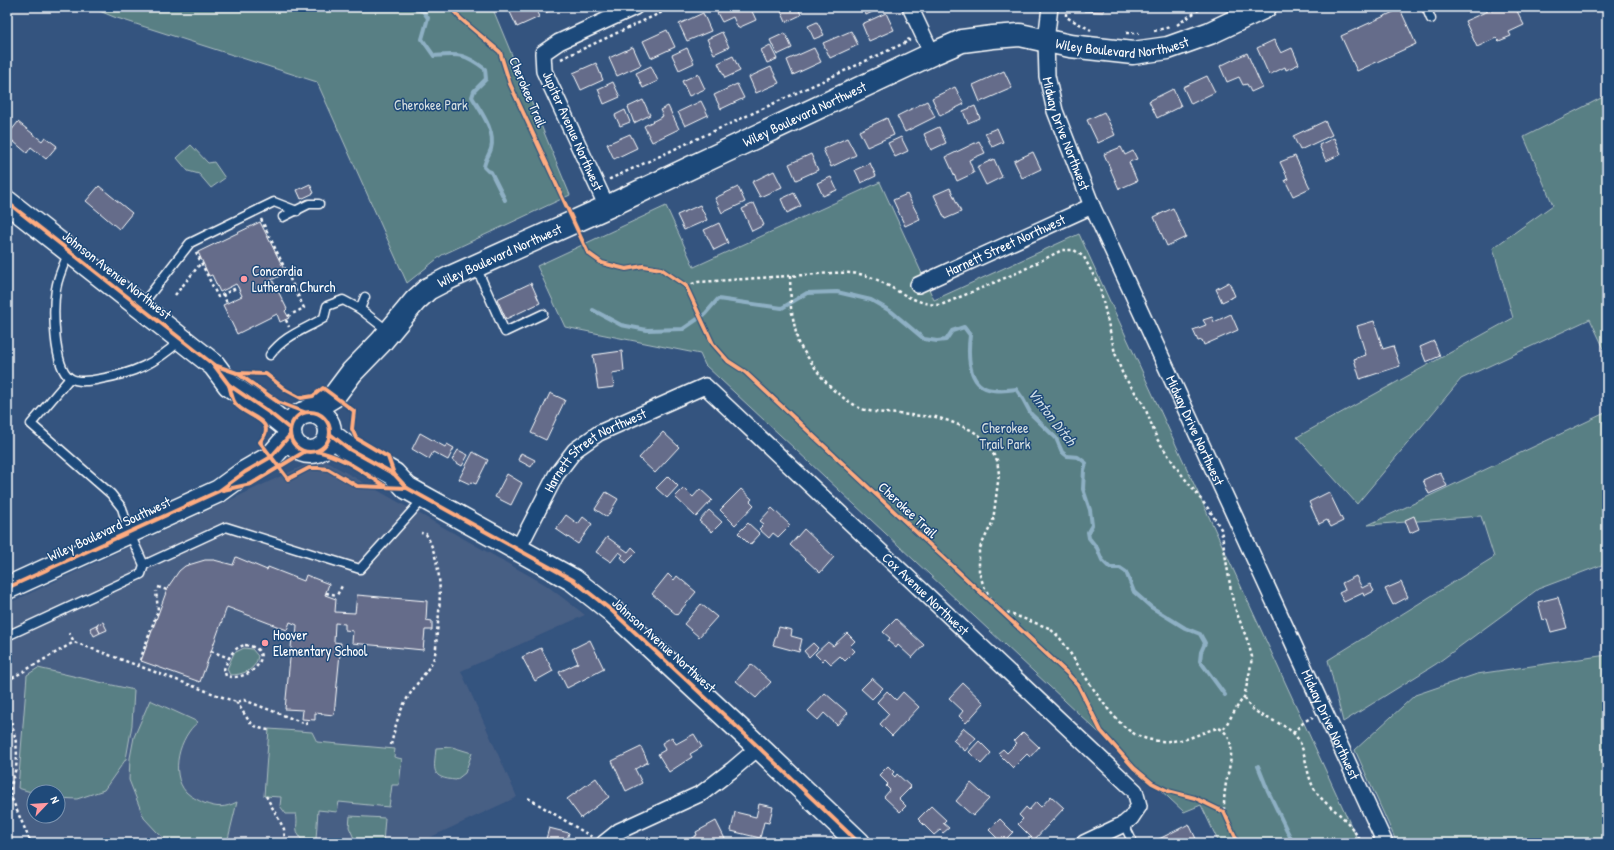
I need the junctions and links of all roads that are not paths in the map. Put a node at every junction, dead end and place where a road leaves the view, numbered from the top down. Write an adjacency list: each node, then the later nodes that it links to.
1 (635, 7): 12 (street, Jupiter Avenue Northwest)
2 (910, 7): 8 (street)
3 (1050, 7): 7 (street, Midway Drive Northwest)
4 (1265, 7): 7 (street, Wiley Boulevard Northwest)
5 (1426, 7): 6 (lane)
6 (1432, 19)
7 (1046, 41): 8 (street, Wiley Boulevard Northwest); 11 (street, Midway Drive Northwest)
8 (932, 54): 12 (street, Wiley Boulevard Northwest)
9 (7, 202): 15 (street, Johnson Avenue Northwest)
10 (319, 204): 13 (lane)
11 (1092, 206): 17 (street, Harnett Street Northwest); 45 (street, Midway Drive Northwest)
12 (607, 207): 16 (street, Wiley Boulevard Northwest)
13 (297, 211): 14 (lane); 19 (lane)
14 (283, 217)
15 (70, 251): 19 (street, Johnson Avenue Northwest); 26 (lane)
16 (475, 266): 21 (lane); 22 (street, Wiley Boulevard Northwest)
17 (918, 285)
18 (365, 298): 20 (lane)
19 (140, 306): 23 (street, Johnson Avenue Northwest)
20 (360, 309): 22 (lane); 24 (lane)
21 (543, 314)
22 (385, 337): 28 (street, Wiley Boulevard Northwest); 29 (street, Wiley Boulevard Northwest)
23 (182, 339): 25 (street, Johnson Avenue Northwest); 26 (lane)
24 (270, 355)
25 (214, 365): 28 (street, Johnson Avenue Northwest); 30 (street, Johnson Avenue Northwest)
26 (70, 378): 34 (lane)
27 (705, 386): 35 (street, Harnett Street Northwest); 40 (street, Cox Avenue Northwest)
28 (306, 412): 29 (street); 30 (street)
29 (330, 431): 31 (street); 33 (street, Johnson Avenue Northwest)
30 (290, 432): 31 (street); 32 (street, Wiley Boulevard Southwest)
31 (310, 451): 32 (street, Wiley Boulevard Southwest); 33 (street, Johnson Avenue Northwest)
32 (219, 491): 34 (street, Wiley Boulevard Southwest)
33 (416, 493): 35 (street, Johnson Avenue Northwest); 36 (lane)
34 (129, 532): 36 (lane); 37 (street, Wiley Boulevard Southwest)
35 (518, 549): 39 (street, Johnson Avenue Northwest)
36 (144, 565): 38 (lane)
37 (7, 588)
38 (8, 633)
39 (758, 747): 41 (street); 42 (street, Johnson Avenue Northwest)
40 (1124, 824): 43 (street); 44 (lane)
41 (599, 841)
42 (859, 843)
43 (1084, 843)
44 (1134, 843)
45 (1385, 843)

